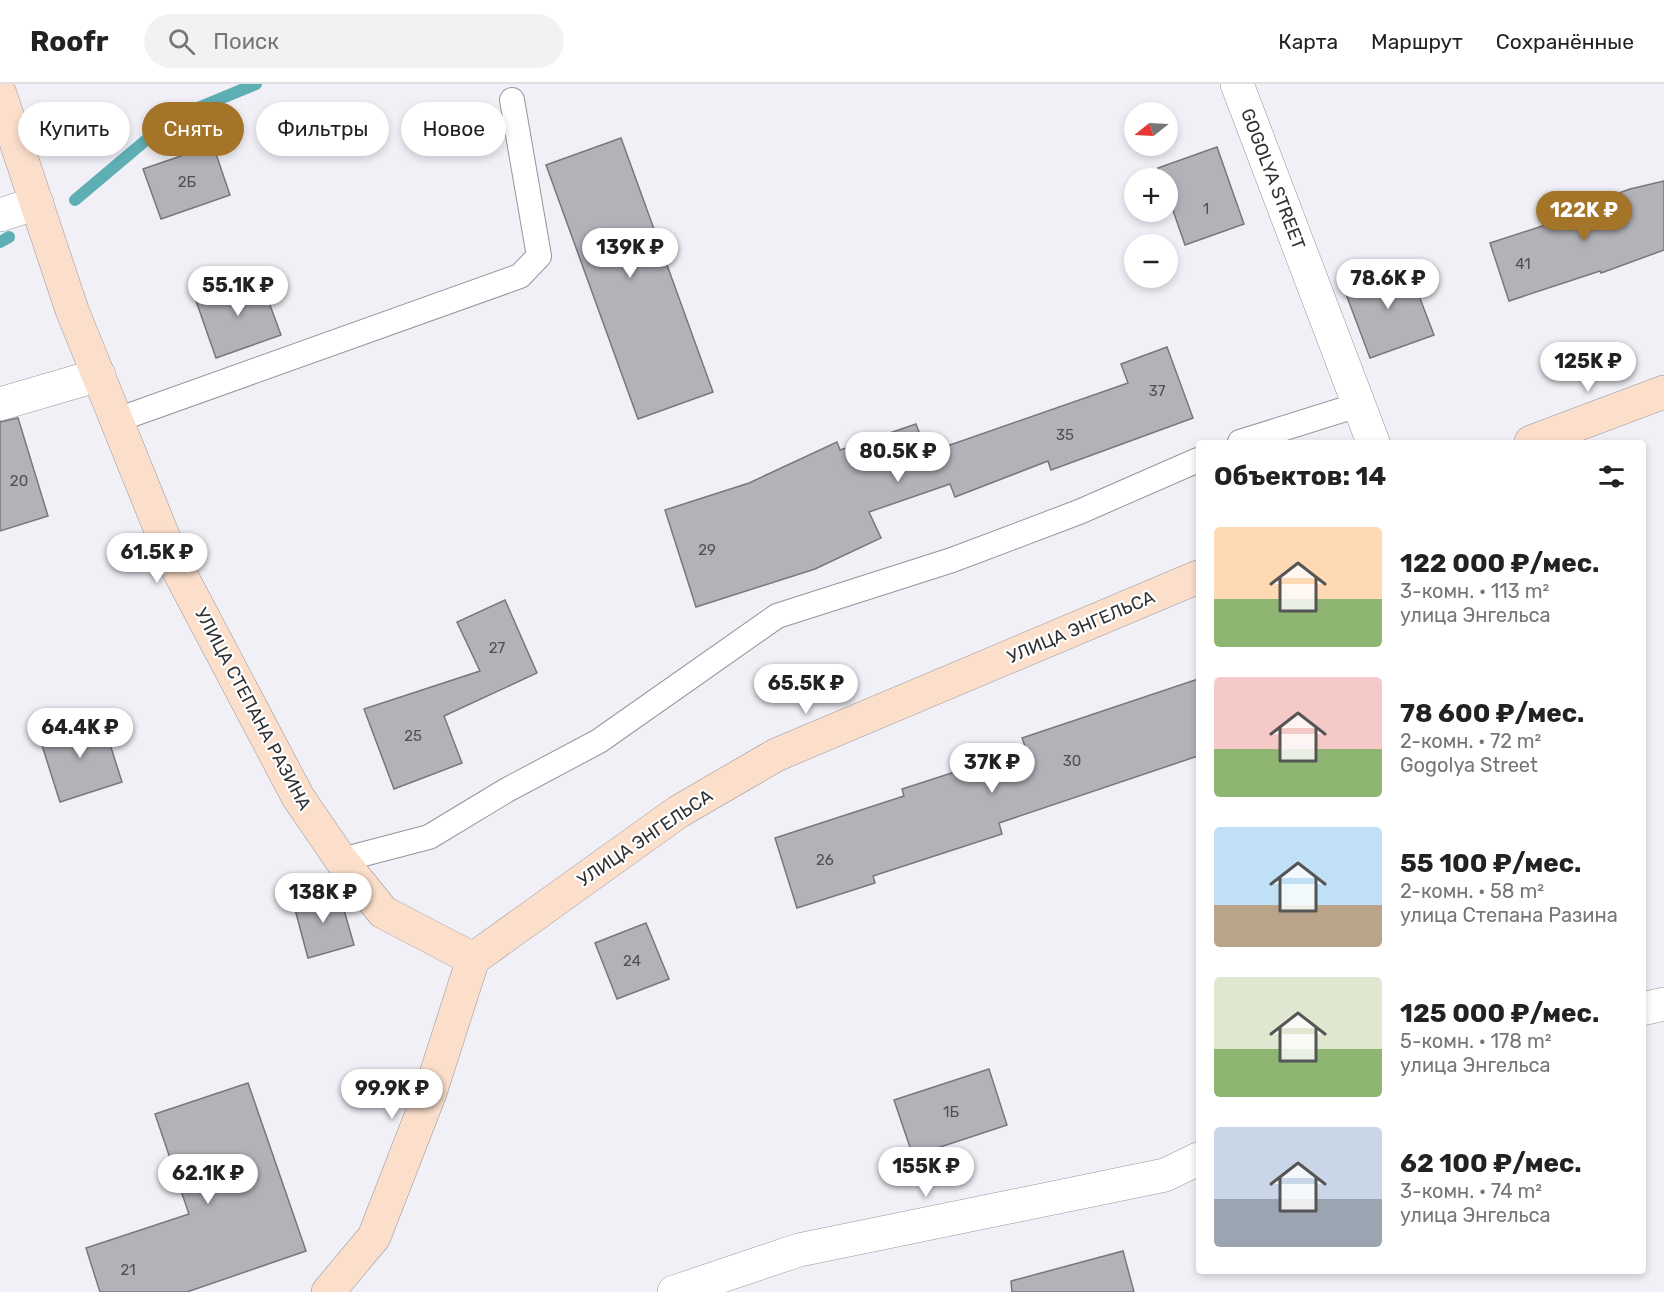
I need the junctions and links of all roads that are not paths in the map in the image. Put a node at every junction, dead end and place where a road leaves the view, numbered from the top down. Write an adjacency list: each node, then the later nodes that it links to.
1 (1237, 84): 9 (street, GOGOLYA STREET)
2 (0, 94): 4 (street, УЛИЦА СТЕПАНА РАЗИНА)
3 (512, 100): 10 (lane)
4 (37, 203): 5 (street); 6 (street, УЛИЦА СТЕПАНА РАЗИНА)
5 (0, 215)
6 (99, 375): 8 (street); 10 (street, УЛИЦА СТЕПАНА РАЗИНА)
7 (1664, 392): 13 (street)
8 (0, 404)
9 (1358, 405): 11 (lane); 12 (street, GOGOLYA STREET)
10 (117, 420): 16 (street, УЛИЦА СТЕПАНА РАЗИНА)
11 (1246, 440)
12 (1371, 440)
13 (1536, 440)
14 (1196, 461): 16 (lane)
15 (1196, 578): 17 (street, УЛИЦА ЭНГЕЛЬСА)
16 (341, 860): 17 (street, УЛИЦА СТЕПАНА РАЗИНА)
17 (473, 959): 21 (street)
18 (1664, 1004): 19 (street)
19 (1646, 1009)
20 (1196, 1160): 22 (street)
21 (328, 1292)
22 (674, 1292)

